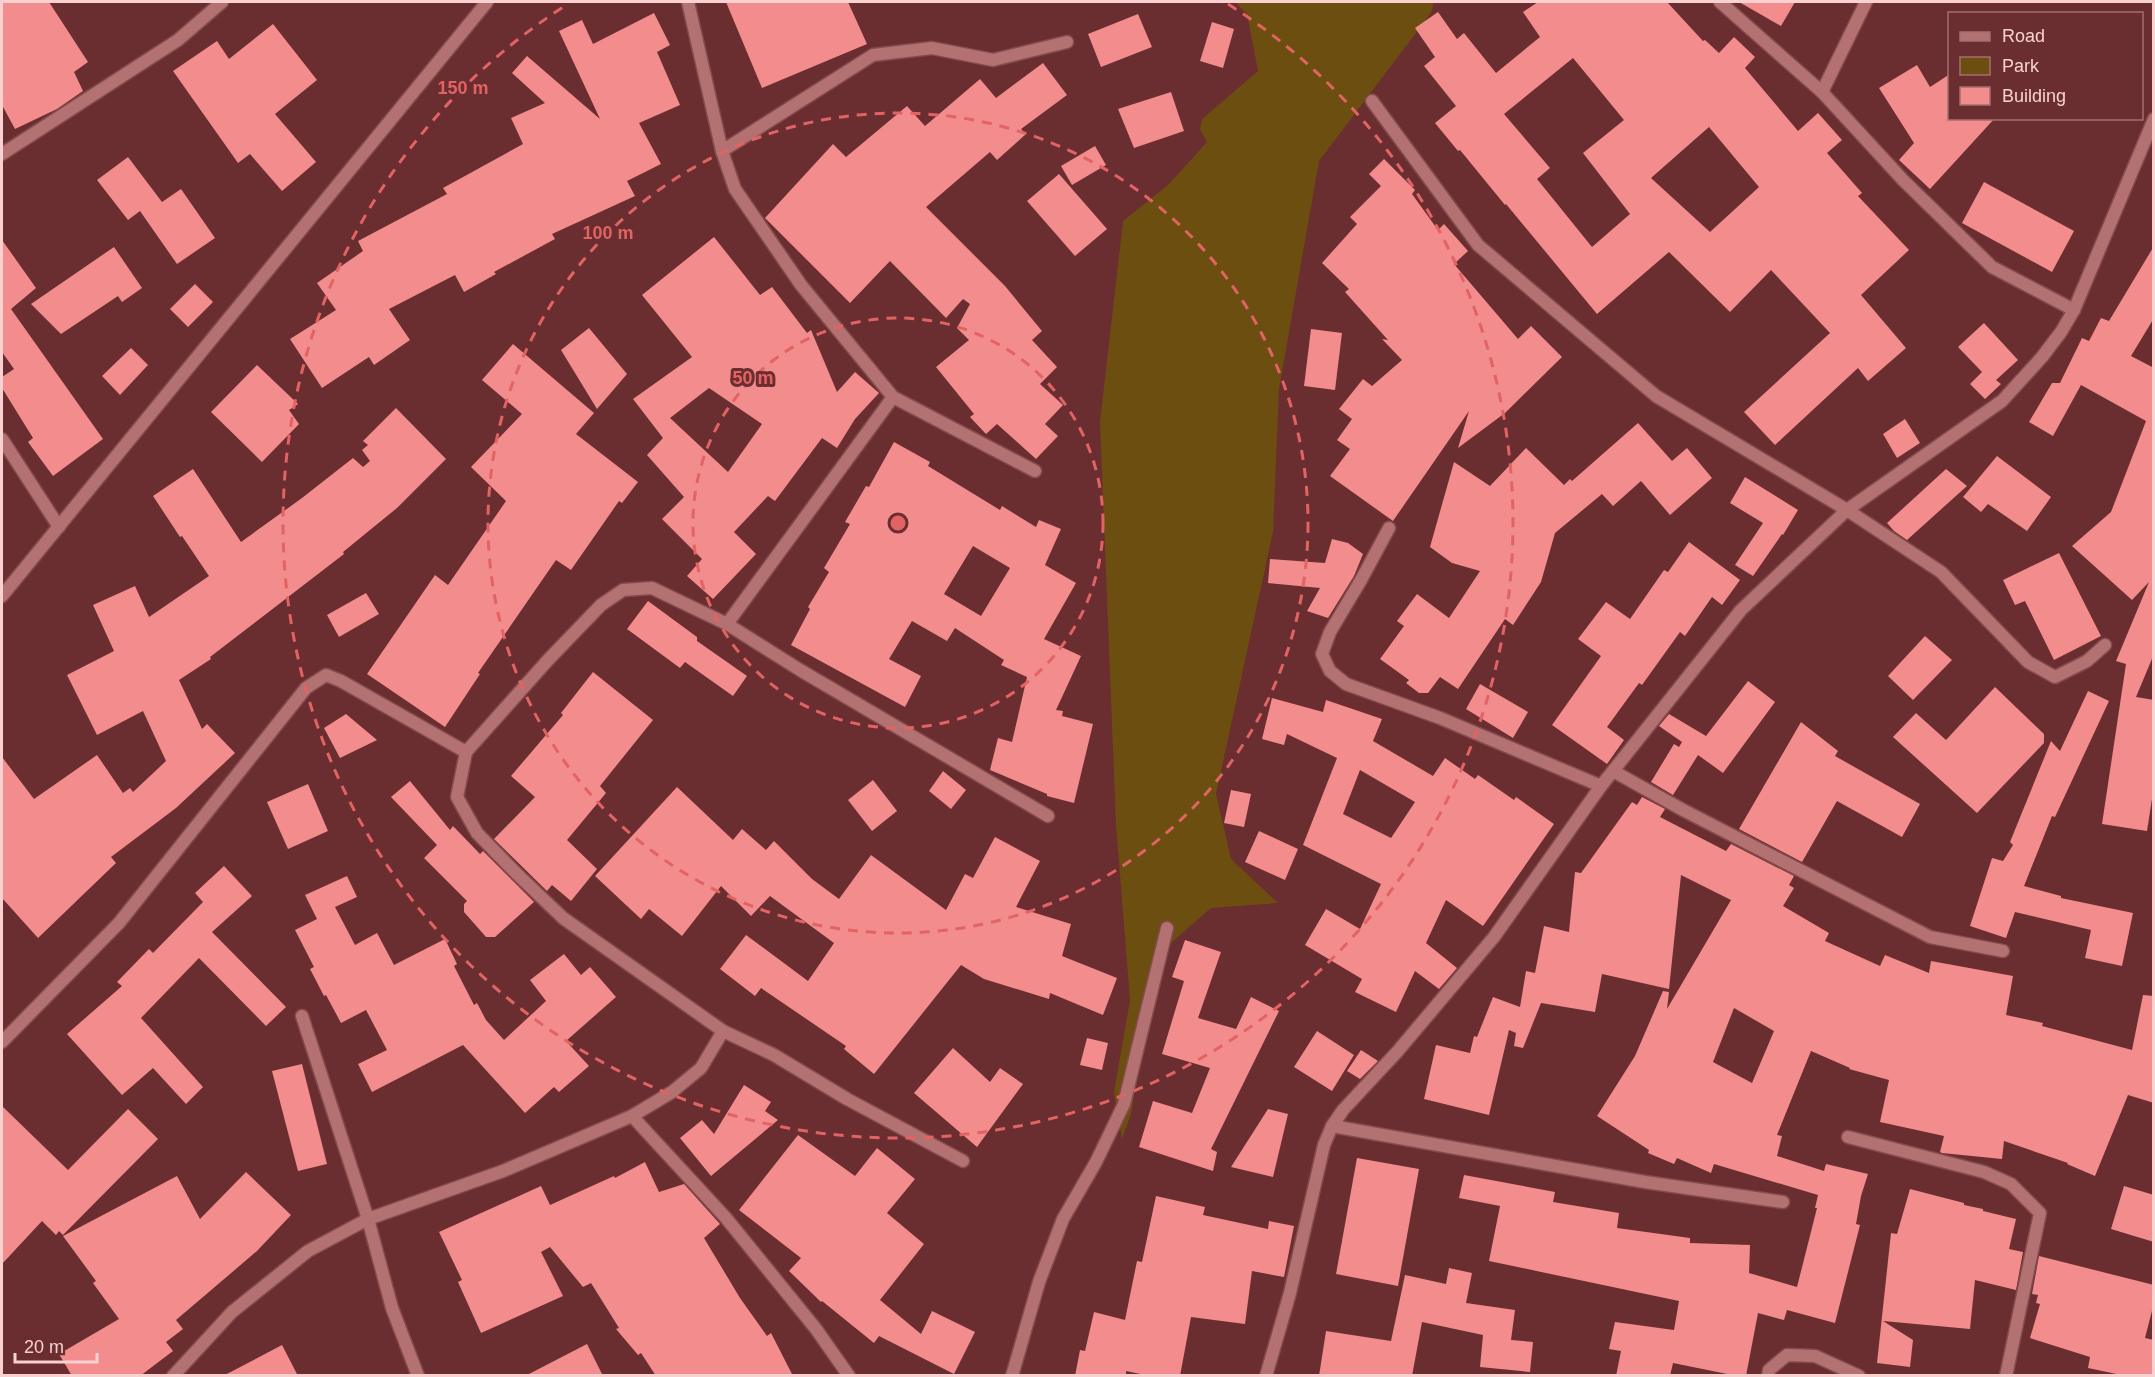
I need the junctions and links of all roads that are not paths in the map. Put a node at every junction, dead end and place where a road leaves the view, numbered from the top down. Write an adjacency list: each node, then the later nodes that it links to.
1 (222, 2): 11 (street)
2 (487, 2): 17 (street)
3 (688, 2): 10 (street)
4 (1720, 2): 7 (street)
5 (1866, 2): 7 (street)
6 (1067, 42): 10 (street)
7 (1822, 92): 12 (street)
8 (1372, 101): 16 (street)
9 (2154, 119): 12 (street)
10 (722, 151): 13 (street)
11 (2, 154)
12 (2074, 310): 16 (street)
13 (893, 397): 15 (street); 20 (street)
14 (2, 439): 17 (street)
15 (1035, 471)
16 (1847, 510): 21 (street); 23 (street)
17 (59, 527): 19 (street)
18 (1389, 528): 24 (street)
19 (2, 596)
20 (727, 624): 22 (street); 25 (street)
21 (2105, 645)
22 (466, 752): 29 (street); 30 (street)
23 (1613, 771): 24 (street); 27 (street)
24 (1601, 786): 32 (street)
25 (1048, 816)
26 (1167, 928): 40 (street)
27 (2003, 951)
28 (302, 1016): 36 (street)
29 (723, 1030): 31 (street); 34 (street)
30 (2, 1042)
31 (632, 1116): 36 (street); 39 (street)
32 (1332, 1126): 35 (street); 41 (street)
33 (1848, 1137): 44 (street)
34 (963, 1161)
35 (1783, 1202)
36 (368, 1219): 37 (street); 38 (street)
37 (173, 1376)
38 (418, 1376)
39 (849, 1376)
40 (1012, 1376)
41 (1266, 1376)
42 (1768, 1376): 43 (street)
43 (1858, 1376)
44 (2006, 1376)

